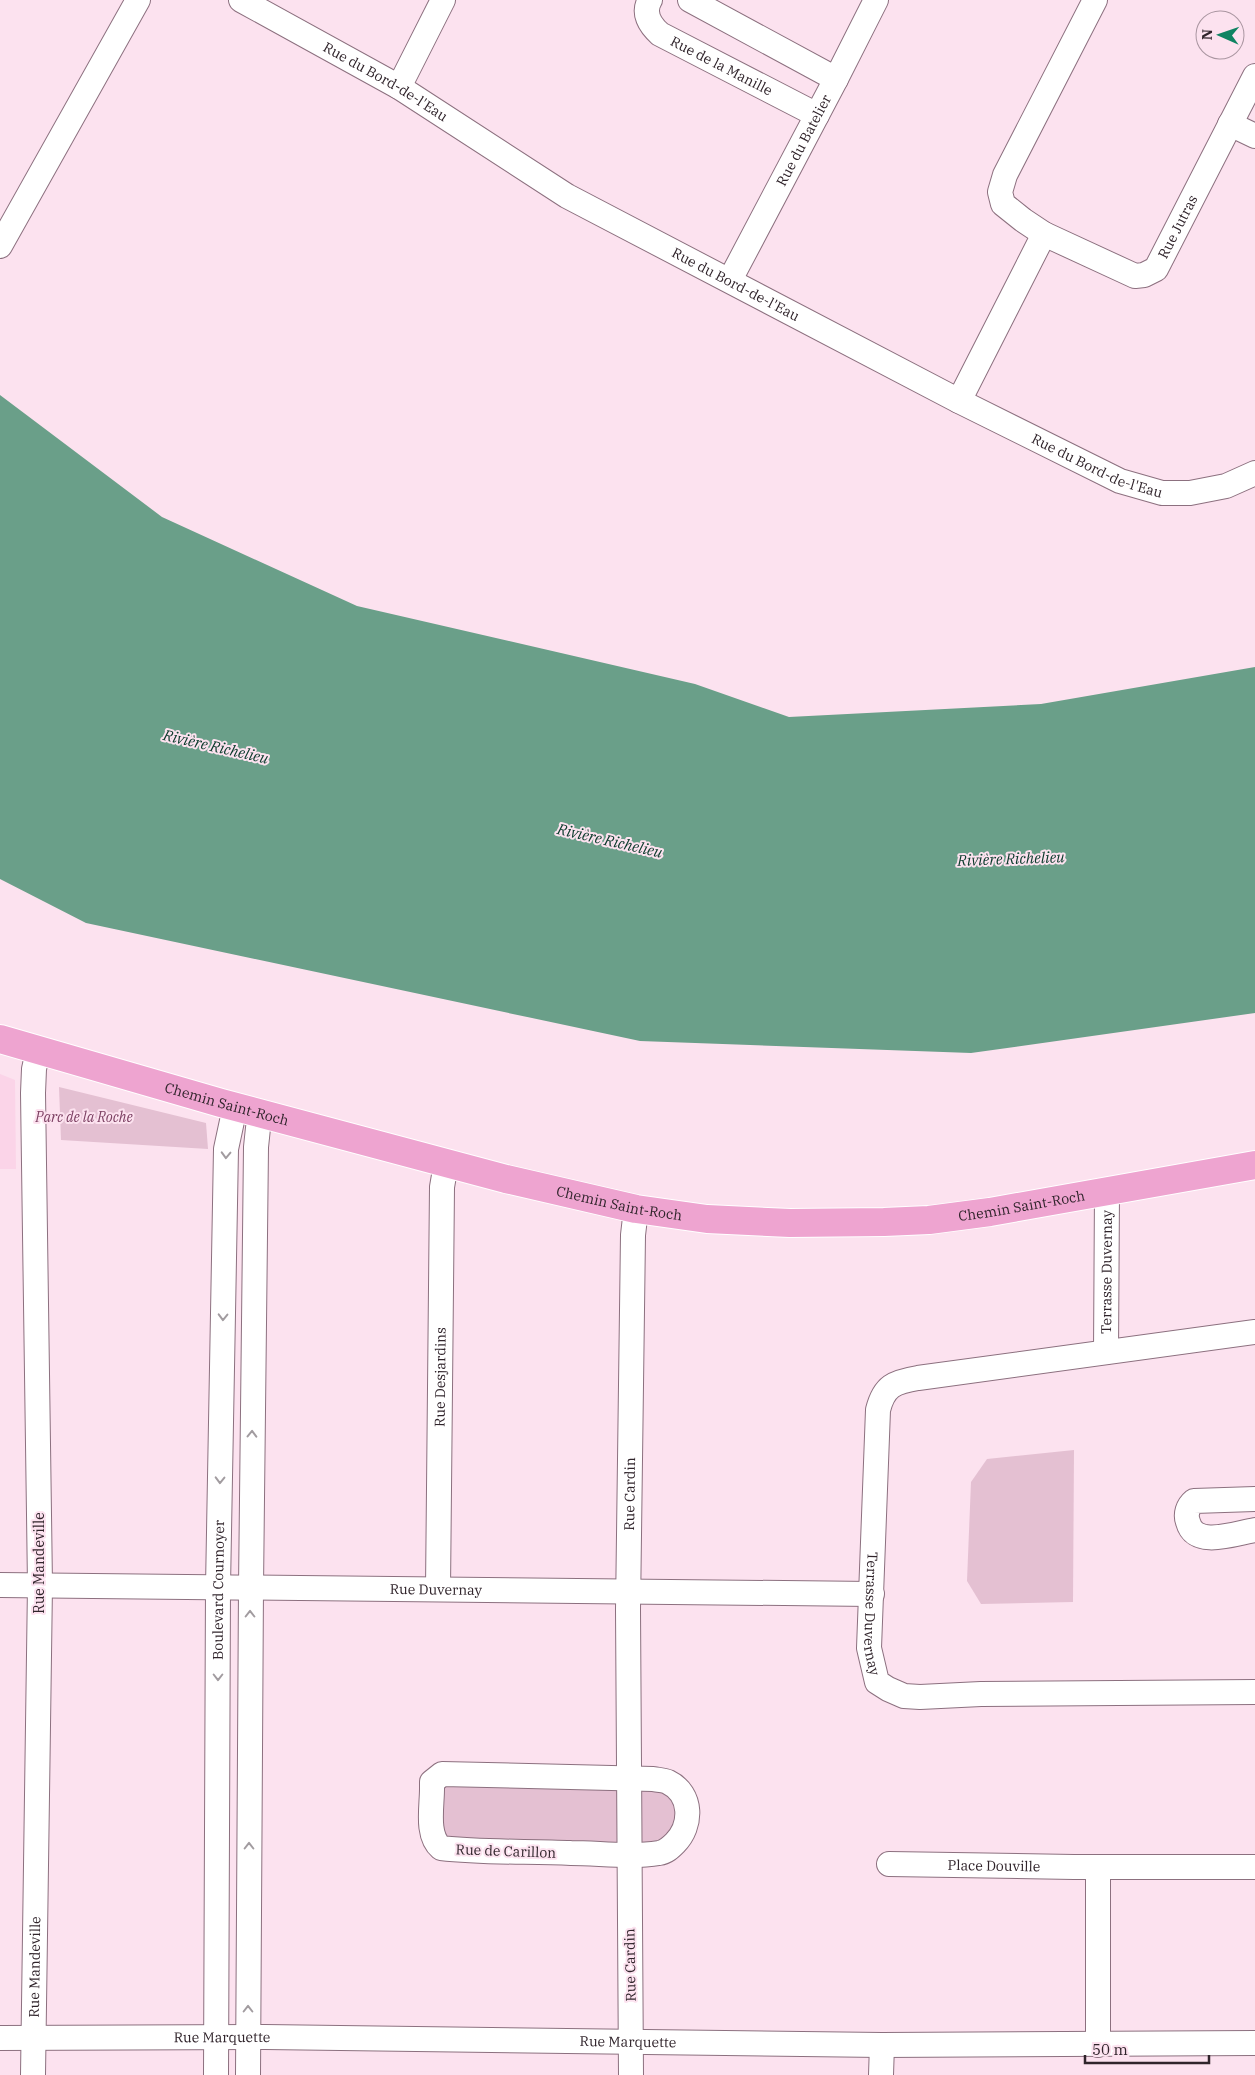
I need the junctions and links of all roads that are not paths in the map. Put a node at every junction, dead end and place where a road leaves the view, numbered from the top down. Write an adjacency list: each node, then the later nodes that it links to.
1 (138, 0): 15 (street)
2 (241, 0): 10 (street, Rue du Bord-de-l'Eau)
3 (443, 0): 10 (street)
4 (650, 0): 11 (street, Rue de la Manille)
5 (690, 0): 9 (street)
6 (876, 0): 9 (street, Rue du Batelier)
7 (1095, 0): 14 (street, Rue Jutras)
8 (1255, 76): 12 (street, Rue Jutras)
9 (836, 79): 11 (street, Rue du Batelier)
10 (399, 87): 16 (street, Rue du Bord-de-l'Eau)
11 (817, 116): 16 (street, Rue du Batelier)
12 (1230, 124): 13 (street); 14 (street, Rue Jutras)
13 (1255, 136)
14 (1044, 234): 17 (street)
15 (0, 246)
16 (730, 280): 17 (street, Rue du Bord-de-l'Eau)
17 (958, 400): 18 (street, Rue du Bord-de-l'Eau)
18 (1255, 473)
19 (0, 1039): 20 (main road, Chemin Saint-Roch)
20 (38, 1051): 21 (main road, Chemin Saint-Roch); 32 (street, Rue Mandeville)
21 (235, 1107): 22 (main road, Chemin Saint-Roch); 33 (street, Boulevard Cournoyer, one-way to 33)
22 (262, 1114): 23 (main road, Chemin Saint-Roch); 34 (street, one-way to 22)
23 (446, 1164): 26 (main road, Chemin Saint-Roch); 35 (street, Rue Desjardins)
24 (1255, 1165): 25 (main road, Chemin Saint-Roch)
25 (1107, 1192): 26 (main road, Chemin Saint-Roch); 28 (street, Terrasse Duvernay)
26 (636, 1209): 36 (street, Rue Cardin)
27 (1255, 1332): 28 (street, Terrasse Duvernay)
28 (1106, 1352): 37 (street, Terrasse Duvernay)
29 (1255, 1499): 30 (street)
30 (1255, 1530)
31 (0, 1585): 32 (street, Rue Duvernay)
32 (40, 1585): 33 (street, Rue Duvernay); 47 (street, Rue Mandeville)
33 (218, 1587): 34 (street, Rue Duvernay); 46 (street, Boulevard Cournoyer, one-way to 46)
34 (250, 1587): 35 (street, Rue Duvernay); 44 (street, one-way to 34)
35 (438, 1589): 36 (street, Rue Duvernay)
36 (628, 1592): 37 (street, Rue Duvernay); 39 (street, Rue Cardin)
37 (872, 1594): 38 (street, Terrasse Duvernay)
38 (1255, 1692)
39 (629, 1778): 40 (street, Rue Cardin); 40 (street); 40 (street, Rue de Carillon)
40 (629, 1854): 48 (street, Rue Cardin)
41 (889, 1864): 42 (street, Place Douville)
42 (1098, 1867): 43 (street, Place Douville); 50 (street)
43 (1255, 1867)
44 (248, 2037): 46 (street, Rue Marquette); 48 (street, Rue Marquette); 54 (street)
45 (0, 2038): 47 (street, Rue Marquette)
46 (216, 2038): 47 (street, Rue Marquette); 53 (street, Boulevard Cournoyer)
47 (33, 2039): 52 (street, Rue Mandeville)
48 (631, 2042): 51 (street, Rue Marquette); 55 (street, Rue Cardin)
49 (1255, 2043): 50 (street, Rue Marquette)
50 (1098, 2044): 51 (street, Rue Marquette)
51 (882, 2045): 56 (street)
52 (32, 2075)
53 (216, 2075)
54 (248, 2075)
55 (632, 2075)
56 (881, 2075)

